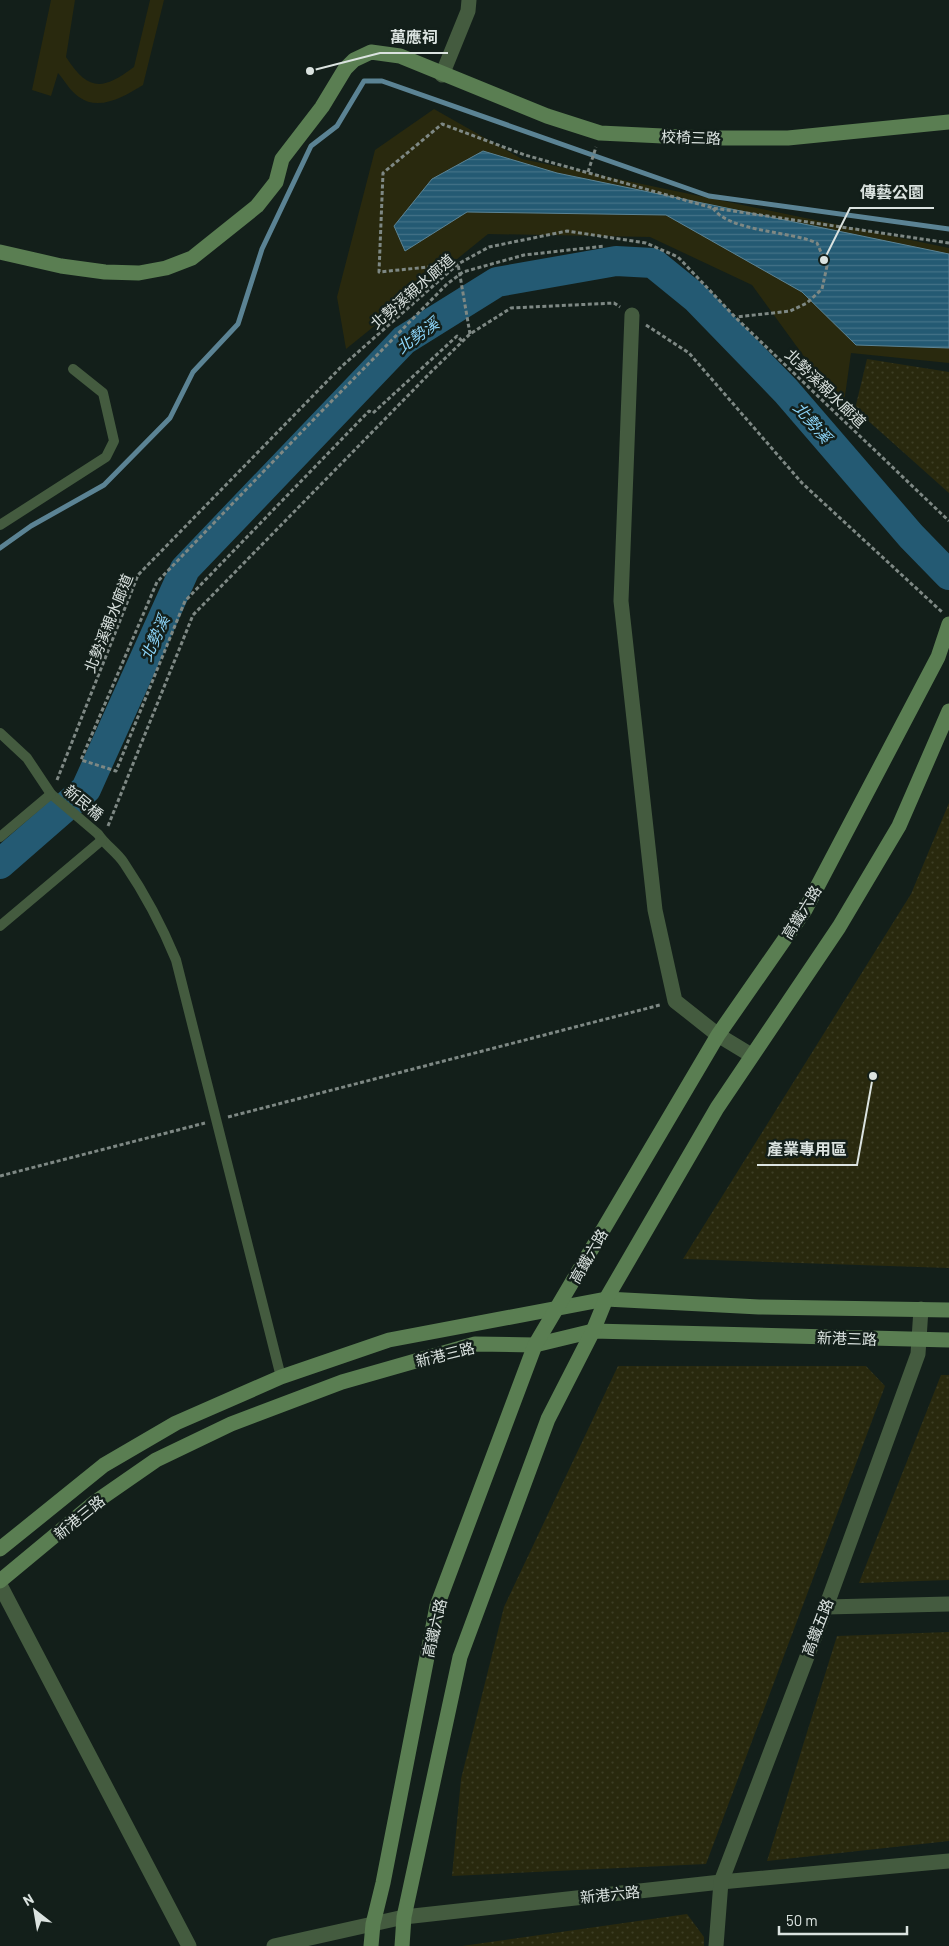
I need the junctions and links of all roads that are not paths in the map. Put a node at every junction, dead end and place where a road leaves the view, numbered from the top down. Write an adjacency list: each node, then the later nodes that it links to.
1 (469, 0): 2 (street)
2 (442, 75): 3 (street, 校椅三路); 4 (street, 校椅三路)
3 (949, 122)
4 (0, 252)
5 (632, 315): 15 (street)
6 (73, 369): 7 (lane)
7 (0, 525)
8 (949, 624): 15 (street, 高鐵六路)
9 (949, 710): 16 (street)
10 (0, 733): 11 (lane, 新民橋)
11 (51, 794): 12 (lane); 13 (lane, 新民橋)
12 (0, 837)
13 (100, 837): 14 (lane); 25 (lane, 新民橋)
14 (0, 926)
15 (718, 1035): 16 (street); 18 (street, 高鐵六路)
16 (751, 1055): 17 (street)
17 (606, 1299): 18 (street, 新港三路); 19 (street, 新港三路); 21 (street)
18 (558, 1309): 24 (street, 高鐵六路); 25 (street, 新港三路)
19 (921, 1309): 20 (street, 新港三路); 22 (street, 高鐵五路)
20 (949, 1310)
21 (593, 1331): 22 (street, 新港三路); 24 (street, 新港三路); 33 (street)
22 (918, 1340): 23 (street, 新港三路); 30 (street, 高鐵五路)
23 (949, 1340)
24 (535, 1345): 27 (street, 新港三路); 34 (street, 高鐵六路)
25 (281, 1377): 26 (street, 新港三路)
26 (0, 1549)
27 (0, 1581)
28 (0, 1585): 35 (street)
29 (949, 1604): 30 (street)
30 (826, 1607): 32 (street, 高鐵五路)
31 (949, 1861): 32 (street, 新港六路)
32 (721, 1882): 33 (street, 新港六路); 39 (street, 高鐵五路)
33 (404, 1917): 34 (street, 新港六路); 38 (street)
34 (373, 1924): 36 (street, 新港六路); 37 (street, 高鐵六路)
35 (189, 1946)
36 (274, 1946)
37 (370, 1946)
38 (402, 1946)
39 (716, 1946)

